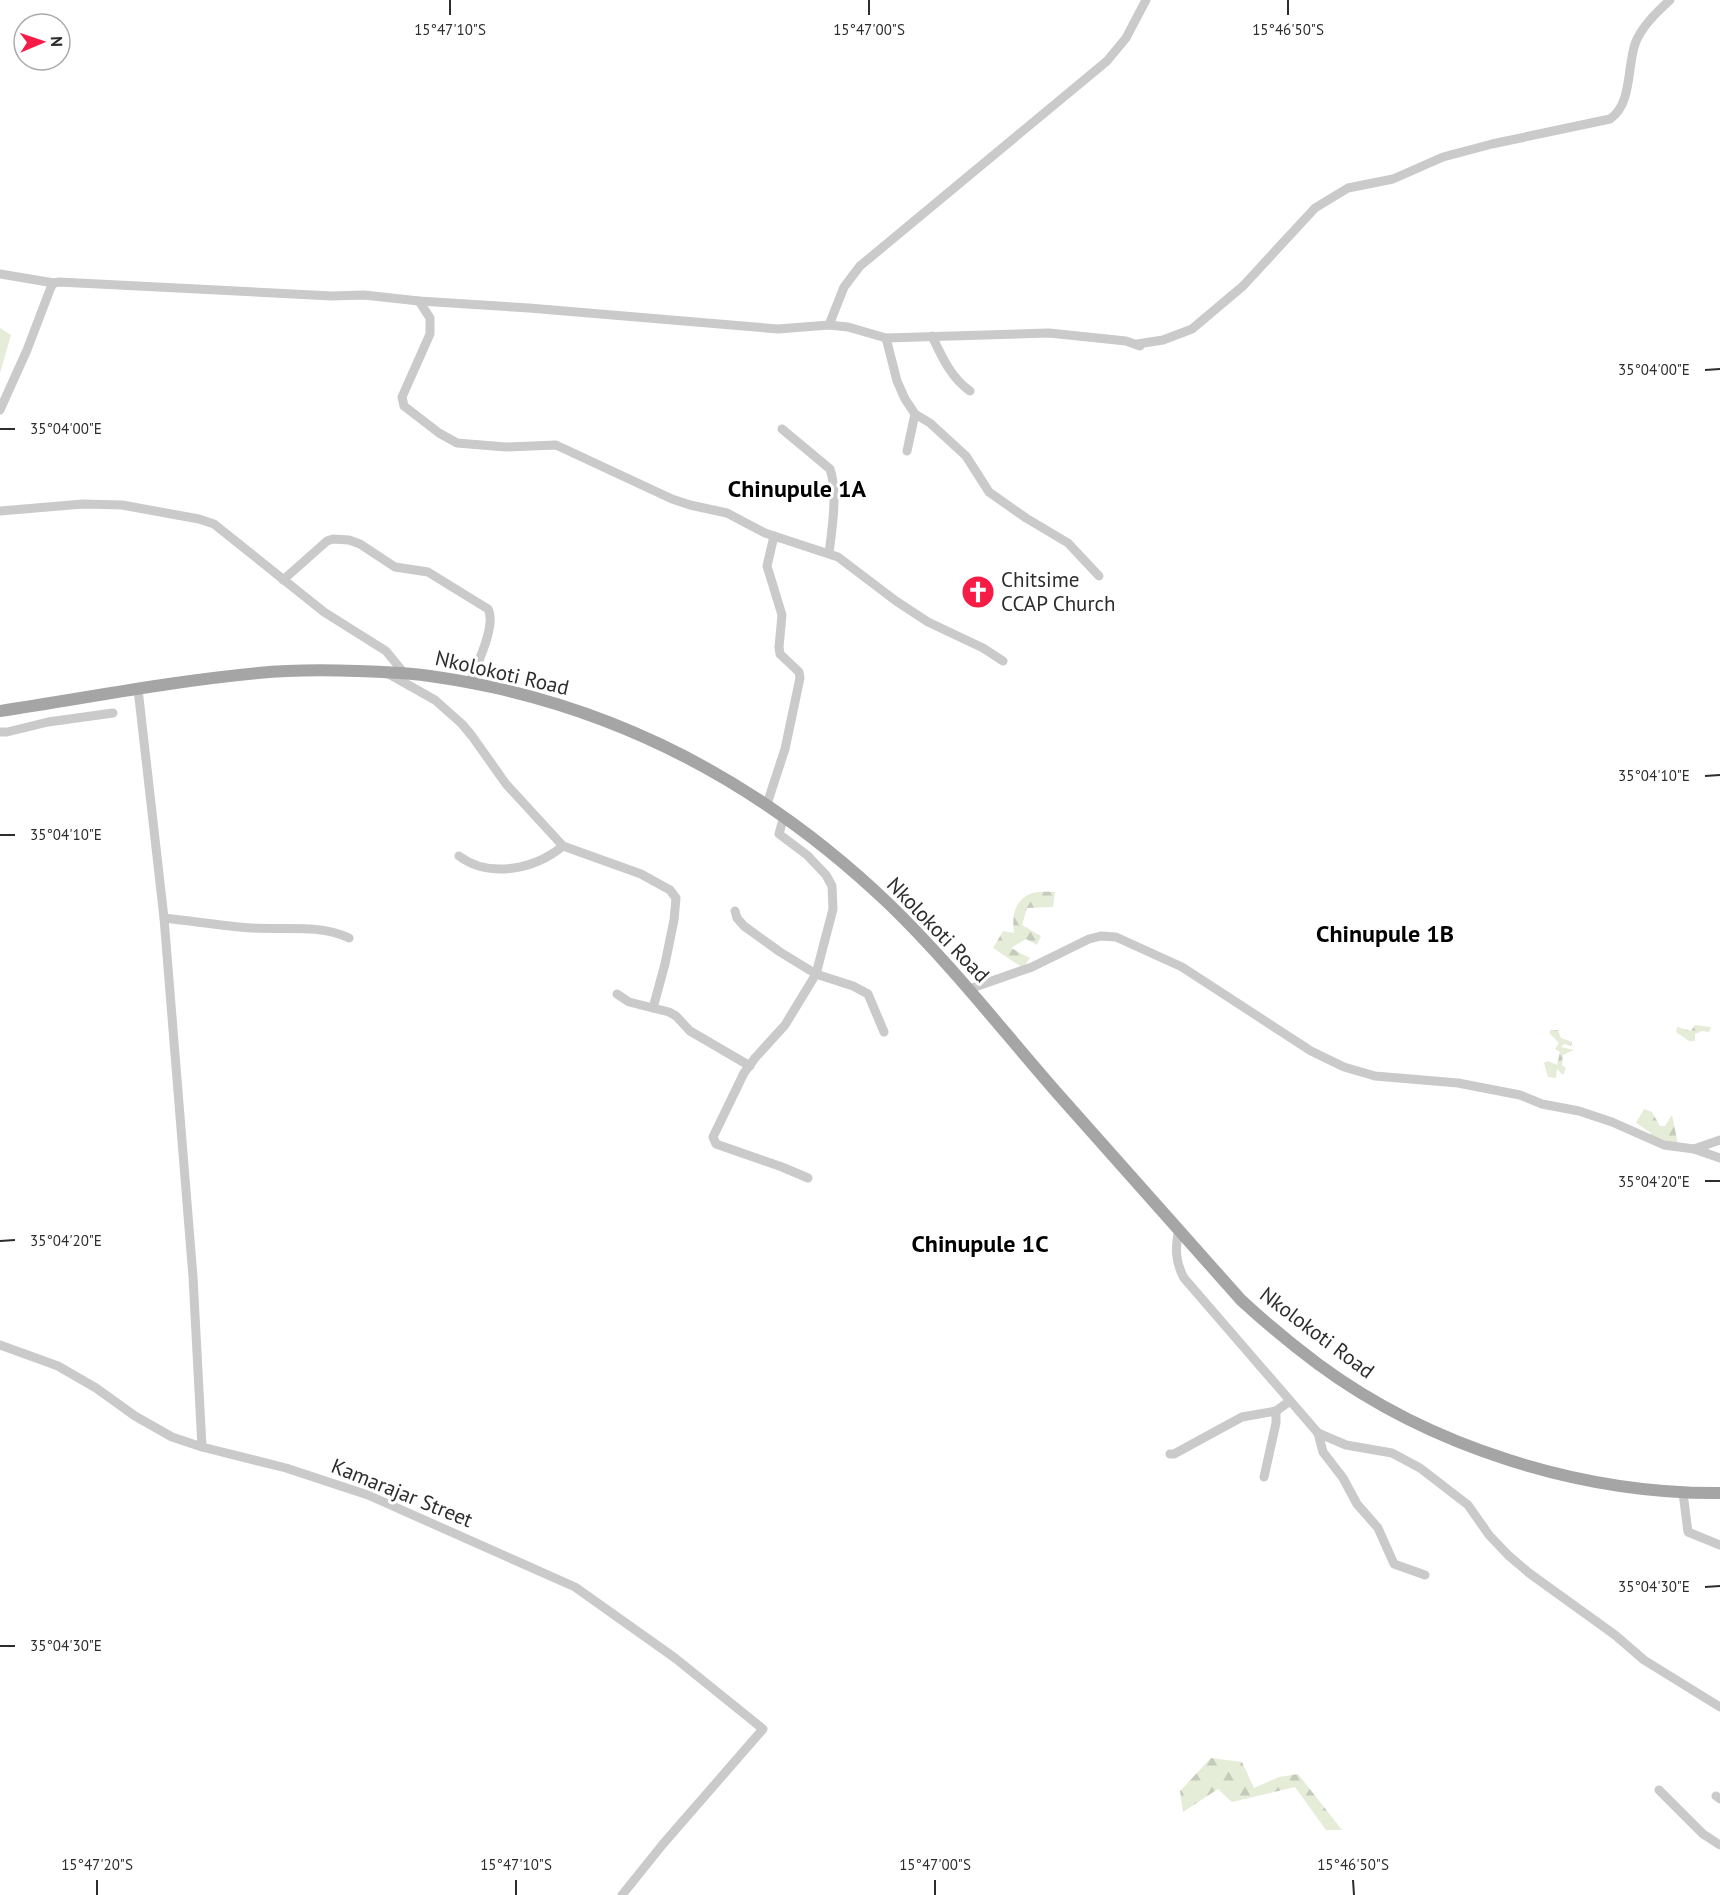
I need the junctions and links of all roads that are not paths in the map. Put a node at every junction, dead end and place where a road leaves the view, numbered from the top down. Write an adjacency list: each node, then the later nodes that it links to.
1 (1146, 0): 6 (street)
2 (1670, 0): 7 (street)
3 (0, 274): 4 (street)
4 (54, 283): 5 (street); 10 (street)
5 (418, 301): 6 (street); 15 (street)
6 (829, 326): 8 (street)
7 (932, 336): 8 (street); 9 (street)
8 (886, 338): 11 (street)
9 (970, 391)
10 (0, 410)
11 (915, 414): 13 (street); 17 (street)
12 (782, 429): 16 (street)
13 (908, 451)
14 (0, 511): 18 (street)
15 (774, 536): 16 (street); 27 (street)
16 (829, 553): 19 (street)
17 (1099, 576)
18 (283, 580): 21 (street); 22 (street)
19 (1003, 661)
20 (385, 672): 21 (main road, Nkolokoti Road); 23 (main road, Nkolokoti Road); 29 (street)
21 (404, 673): 22 (main road, Nkolokoti Road)
22 (470, 683): 27 (main road, Nkolokoti Road)
23 (138, 689): 24 (main road, Nkolokoti Road); 32 (street)
24 (0, 711)
25 (113, 713): 26 (street)
26 (0, 732)
27 (767, 804): 28 (main road, Nkolokoti Road)
28 (784, 816): 34 (street); 35 (main road, Nkolokoti Road)
29 (563, 846): 30 (street); 37 (street)
30 (459, 856)
31 (735, 911): 34 (street)
32 (164, 918): 33 (street); 49 (street)
33 (349, 938)
34 (816, 974): 38 (street); 39 (street)
35 (969, 989): 41 (street); 44 (main road, Nkolokoti Road)
36 (617, 994): 37 (street)
37 (653, 1008): 39 (street)
38 (884, 1032)
39 (750, 1066): 43 (street)
40 (1720, 1140): 41 (street)
41 (1694, 1149): 42 (street)
42 (1720, 1158)
43 (808, 1178)
44 (1179, 1229): 46 (street); 52 (main road, Nkolokoti Road)
45 (0, 1345): 49 (street, Kamarajar Street)
46 (1290, 1401): 47 (street); 48 (street)
47 (1275, 1411): 50 (street); 51 (street)
48 (1318, 1433): 55 (street); 56 (street)
49 (202, 1447): 59 (street, Kamarajar Street)
50 (1170, 1455)
51 (1264, 1477)
52 (1683, 1493): 53 (main road, Nkolokoti Road); 54 (street)
53 (1720, 1493)
54 (1720, 1545)
55 (1425, 1575)
56 (1720, 1707)
57 (1659, 1790): 58 (street)
58 (1720, 1845)
59 (622, 1895)

